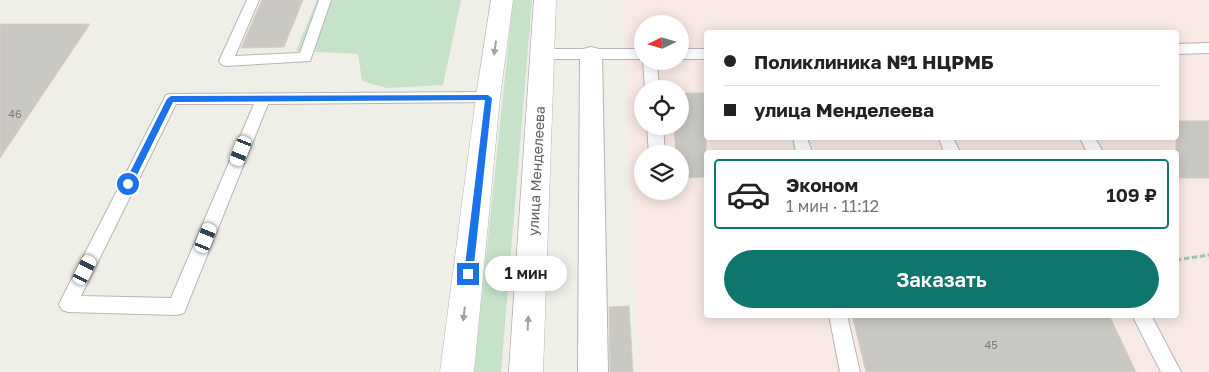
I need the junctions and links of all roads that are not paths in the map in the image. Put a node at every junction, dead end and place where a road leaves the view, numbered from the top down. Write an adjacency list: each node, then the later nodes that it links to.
1 (253, 0): 2 (lane)
2 (325, 0)
3 (502, 0): 12 (street, one-way to 12)
4 (545, 0): 7 (street, улица Менделеева)
5 (1179, 48): 6 (lane)
6 (1209, 48)
7 (542, 54): 8 (lane); 17 (street, улица Менделеева, one-way to 7)
8 (591, 54): 9 (lane); 18 (street)
9 (634, 54)
10 (689, 54): 11 (lane)
11 (704, 54)
12 (488, 98): 13 (lane); 16 (street, one-way to 16)
13 (263, 99): 13 (lane)
14 (839, 318): 19 (lane)
15 (1143, 318): 20 (lane)
16 (457, 372)
17 (526, 372)
18 (593, 372)
19 (850, 372)
20 (1171, 372)

